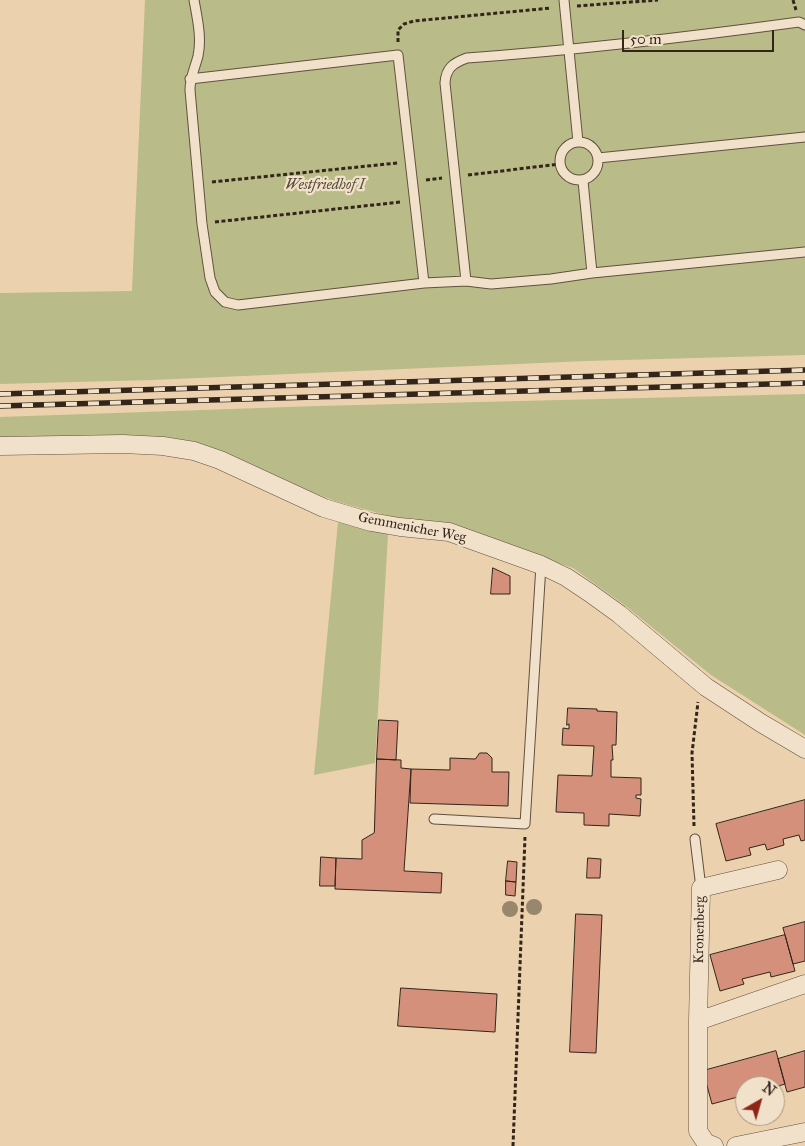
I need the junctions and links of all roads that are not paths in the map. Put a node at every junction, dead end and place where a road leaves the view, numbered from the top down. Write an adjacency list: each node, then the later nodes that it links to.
1 (194, 0): 5 (lane)
2 (564, 3): 4 (lane)
3 (805, 25): 4 (lane)
4 (569, 50): 7 (lane); 12 (lane)
5 (190, 79): 13 (lane); 13 (lane)
6 (805, 137): 8 (lane)
7 (578, 142): 8 (lane); 9 (lane)
8 (598, 158): 9 (lane)
9 (583, 180): 11 (lane)
10 (805, 252): 11 (lane)
11 (592, 273): 12 (lane)
12 (466, 281): 13 (lane)
13 (424, 283)
14 (0, 446): 15 (street, Gemmenicher Weg)
15 (541, 565): 16 (street, Gemmenicher Weg); 17 (lane)
16 (805, 749)
17 (434, 819)
18 (695, 839): 20 (lane)
19 (778, 870): 20 (street, Kronenberg)
20 (701, 888): 22 (street, Kronenberg)
21 (805, 984): 22 (street)
22 (698, 1021): 24 (street, Kronenberg)
23 (805, 1132): 25 (street)
24 (714, 1146)
25 (736, 1146)

